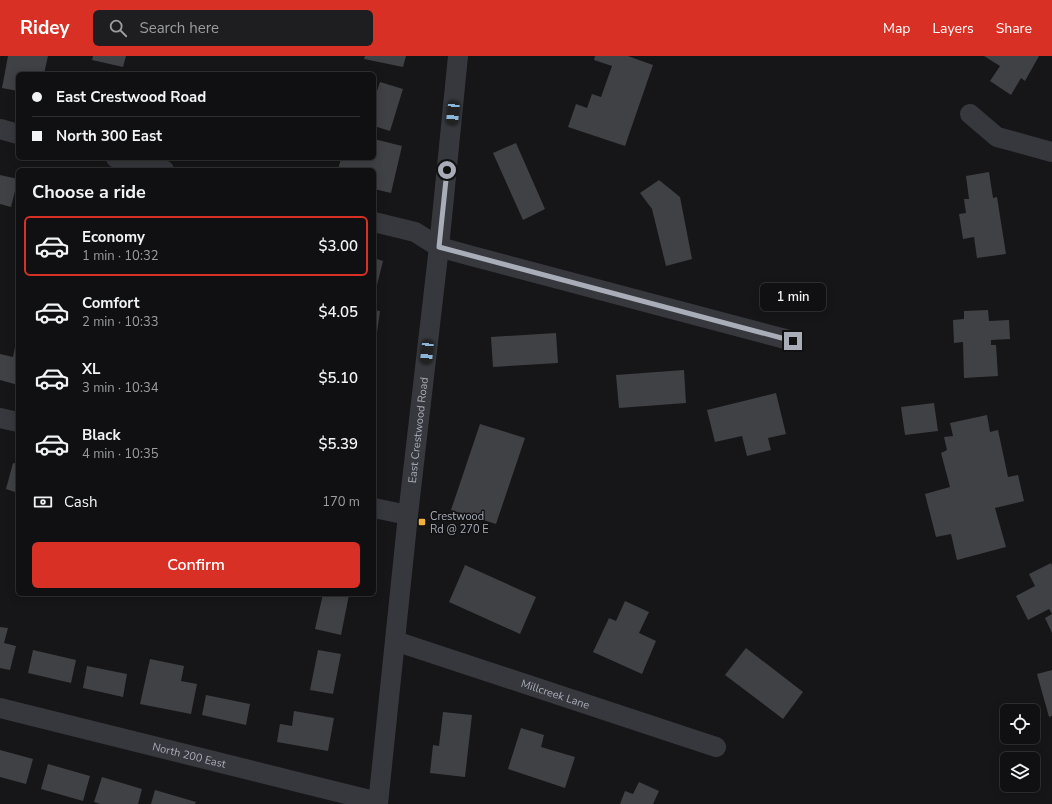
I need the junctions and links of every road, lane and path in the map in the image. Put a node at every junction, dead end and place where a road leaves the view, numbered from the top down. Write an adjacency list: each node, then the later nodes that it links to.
1 (458, 56): 9 (street, East Crestwood Road)
2 (970, 114): 5 (street)
3 (0, 129): 4 (street)
4 (16, 133)
5 (1052, 152)
6 (124, 160): 7 (street)
7 (156, 168)
8 (376, 222): 9 (street)
9 (439, 247): 10 (street); 14 (street, East Crestwood Road)
10 (793, 341)
11 (0, 418): 12 (street)
12 (16, 422)
13 (376, 508): 14 (street)
14 (408, 515): 15 (street, East Crestwood Road)
15 (395, 641): 17 (street, Millcreek Lane); 18 (street, East Crestwood Road)
16 (0, 708): 18 (street, North 200 East)
17 (716, 746)
18 (378, 803)

